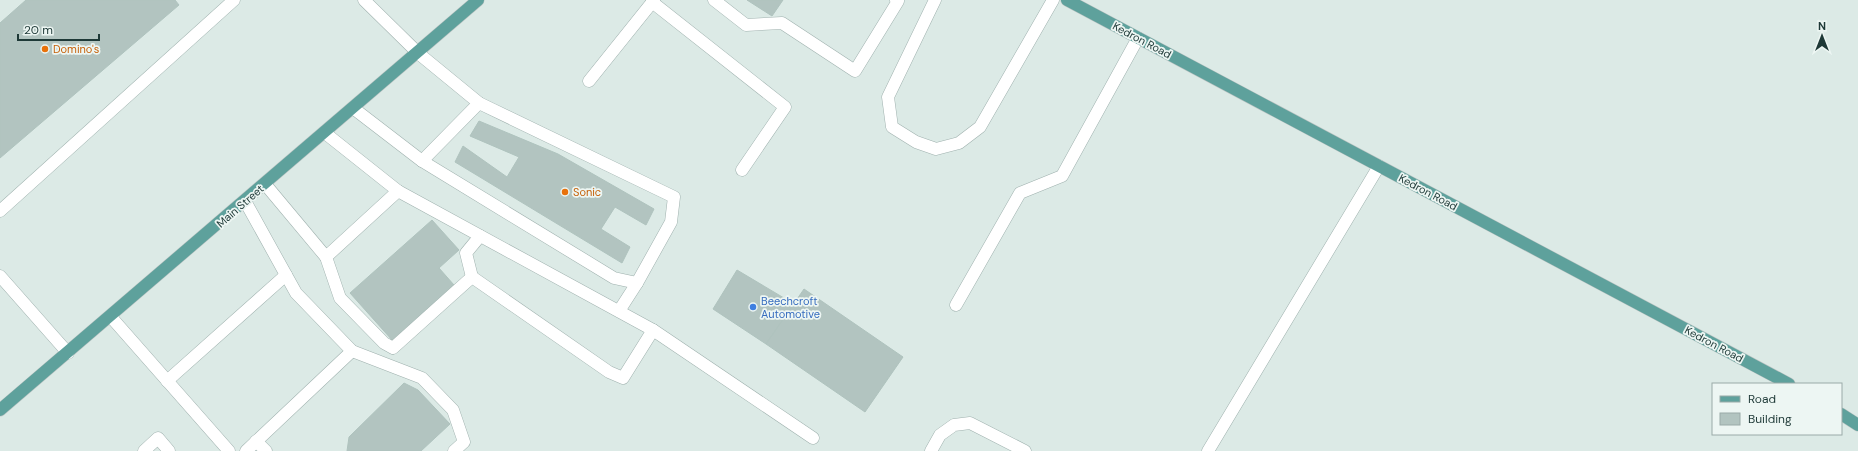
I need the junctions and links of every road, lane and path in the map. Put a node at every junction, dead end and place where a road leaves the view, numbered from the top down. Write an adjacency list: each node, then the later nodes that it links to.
1 (234, 0): 22 (lane)
2 (364, 0): 11 (lane)
3 (478, 0): 11 (main road, Main Street)
4 (714, 0): 5 (lane)
5 (896, 0)
6 (935, 0): 7 (lane)
7 (1053, 0)
8 (1067, 0): 10 (main road, Kedron Road)
9 (653, 1): 12 (lane); 18 (lane)
10 (1138, 38): 17 (main road, Kedron Road); 29 (lane)
11 (418, 52): 13 (lane); 14 (main road, Main Street)
12 (588, 81)
13 (479, 103): 16 (lane); 28 (lane)
14 (353, 108): 15 (main road, Main Street); 16 (lane)
15 (325, 133): 19 (main road, Main Street); 20 (lane)
16 (422, 161): 28 (lane)
17 (1379, 166): 36 (main road, Kedron Road); 50 (lane)
18 (742, 170)
19 (265, 184): 21 (main road, Main Street); 24 (lane)
20 (398, 191): 23 (lane); 24 (lane)
21 (245, 201): 25 (lane); 31 (main road, Main Street)
22 (0, 211)
23 (480, 236): 27 (lane); 30 (lane)
24 (326, 257): 27 (lane)
25 (286, 275): 33 (lane); 35 (lane)
26 (0, 276): 34 (lane)
27 (472, 277): 32 (lane)
28 (637, 283): 30 (lane)
29 (956, 305)
30 (619, 311): 32 (lane)
31 (111, 316): 34 (main road, Main Street); 35 (lane)
32 (653, 330): 40 (lane)
33 (352, 351): 41 (lane); 47 (lane)
34 (68, 353): 37 (main road, Main Street)
35 (167, 381): 44 (lane)
36 (1787, 383)
37 (0, 410)
38 (1842, 415): 39 (main road)
39 (1858, 425)
40 (813, 438)
41 (256, 441): 45 (lane); 46 (lane)
42 (144, 451): 43 (lane)
43 (169, 451)
44 (229, 451)
45 (246, 451)
46 (266, 451)
47 (454, 451)
48 (931, 451): 49 (lane)
49 (1025, 451)
50 (1208, 451)

